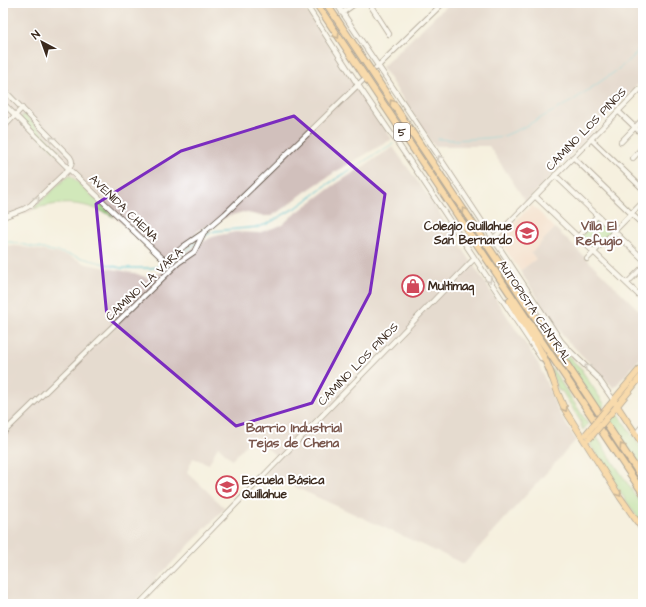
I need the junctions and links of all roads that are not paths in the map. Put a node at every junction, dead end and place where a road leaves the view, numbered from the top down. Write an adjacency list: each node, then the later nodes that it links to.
1 (305, 3): 14 (street)
2 (316, 3): 50 (highway, AUTOPISTA CENTRAL / 5, one-way to 50)
3 (326, 3): 65 (highway, AUTOPISTA CENTRAL / 5, one-way to 3)
4 (336, 3): 8 (street)
5 (356, 3): 8 (street)
6 (369, 3): 9 (street)
7 (443, 3): 11 (street)
8 (342, 12): 10 (street)
9 (389, 34)
10 (370, 55): 11 (street); 12 (street)
11 (387, 58): 12 (street)
12 (377, 67): 44 (street, one-way to 12)
13 (362, 81): 14 (street, CAMINO LA VARA)
14 (358, 85): 42 (street, CAMINO LA VARA); 46 (street)
15 (643, 86): 19 (street, CAMINO LOS PINOS)
16 (3, 89): 18 (street)
17 (3, 103): 20 (street)
18 (22, 108): 20 (street); 28 (street, one-way to 18)
19 (618, 111): 23 (street); 25 (street, CAMINO LOS PINOS)
20 (16, 116): 22 (street); 29 (street)
21 (643, 119): 23 (street)
22 (3, 128)
23 (635, 128): 24 (street); 26 (street)
24 (643, 136)
25 (591, 139): 30 (street, CAMINO LOS PINOS); 34 (street)
26 (621, 142)
27 (643, 147): 31 (street)
28 (63, 150): 29 (street); 32 (street)
29 (56, 156): 32 (street)
30 (573, 157): 33 (street, CAMINO LOS PINOS); 37 (street)
31 (633, 158)
32 (69, 169): 39 (street, one-way to 32); 42 (street, AVENIDA CHENA)
33 (555, 175): 35 (street, CAMINO LOS PINOS); 38 (street)
34 (643, 189)
35 (535, 196): 43 (street); 44 (street, CAMINO LOS PINOS)
36 (643, 202): 37 (street)
37 (631, 214): 40 (street); 41 (street)
38 (597, 216): 41 (street); 43 (street)
39 (3, 217)
40 (643, 225)
41 (614, 231): 45 (street); 48 (street)
42 (203, 233): 61 (street, CAMINO LA VARA)
43 (578, 237): 45 (street)
44 (493, 239): 59 (street, one-way to 44)
45 (594, 252): 47 (street); 51 (street)
46 (474, 259): 56 (street, one-way to 56); 68 (street, CAMINO LOS PINOS)
47 (586, 259)
48 (643, 259)
49 (643, 267): 51 (street)
50 (502, 283): 56 (highway); 66 (highway, AUTOPISTA CENTRAL / 5)
51 (627, 284): 52 (street)
52 (643, 299)
53 (643, 365): 54 (main road)
54 (635, 375): 55 (main road); 59 (main road)
55 (643, 375): 58 (main road)
56 (552, 377): 63 (main road, one-way to 63)
57 (643, 381): 58 (main road)
58 (634, 385): 59 (main road)
59 (616, 403): 62 (main road); 63 (main road, bridge)
60 (643, 424): 62 (street)
61 (3, 433)
62 (636, 434): 64 (main road)
63 (586, 438): 67 (main road, one-way to 67)
64 (643, 445)
65 (643, 479)
66 (643, 494)
67 (643, 530)
68 (139, 604)

